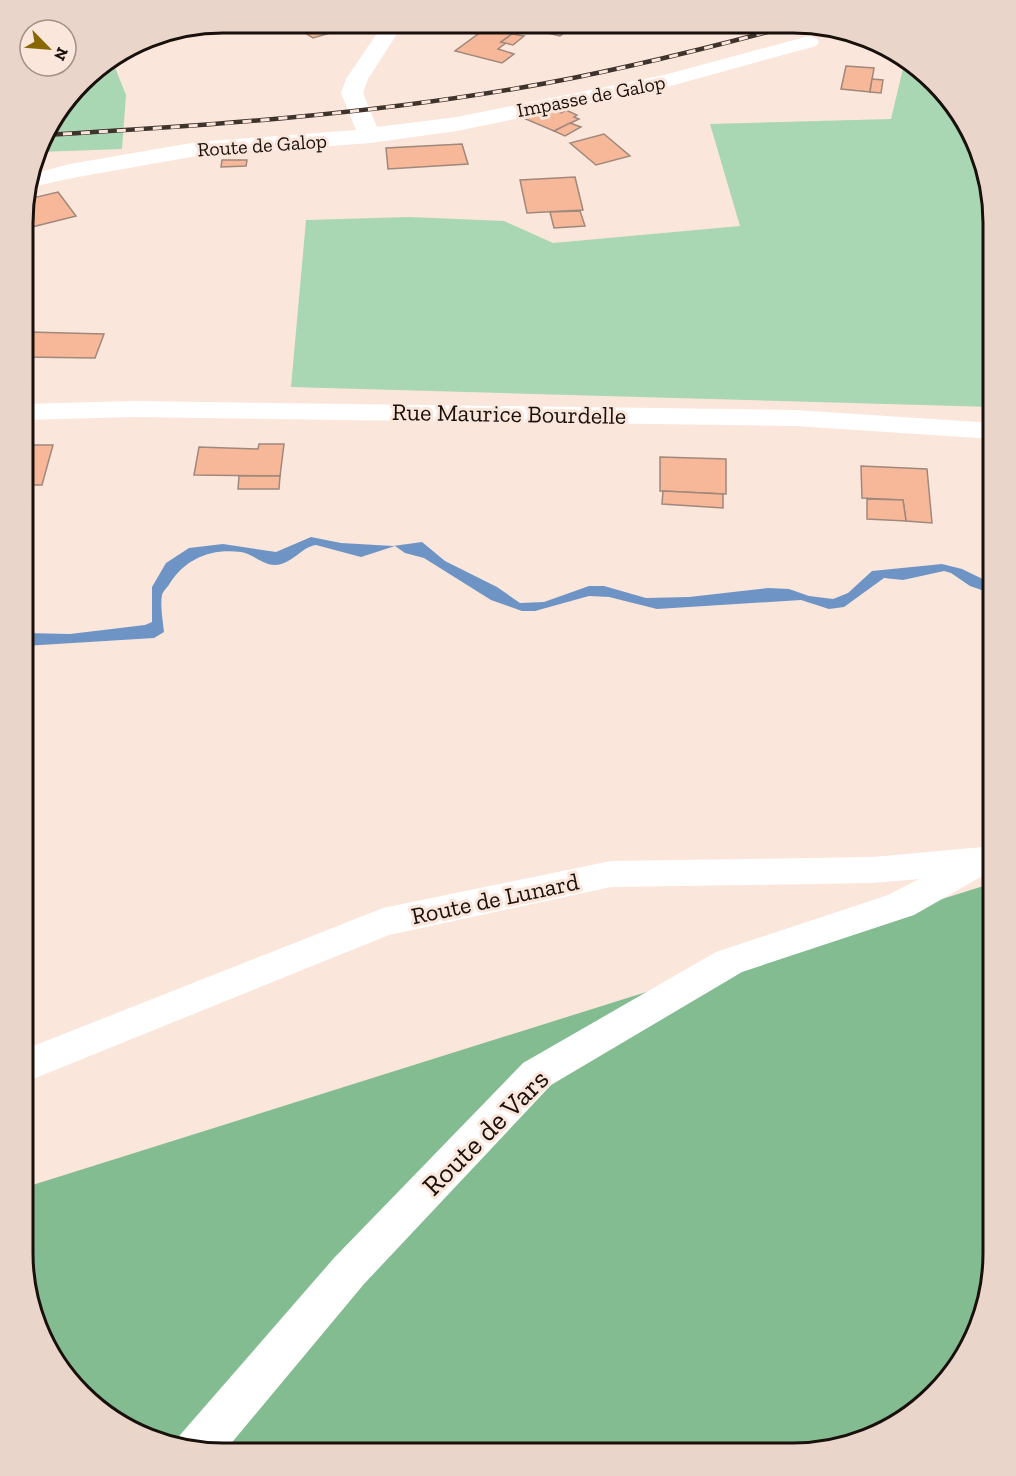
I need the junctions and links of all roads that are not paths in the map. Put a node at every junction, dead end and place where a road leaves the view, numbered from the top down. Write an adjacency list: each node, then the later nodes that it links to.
1 (387, 33): 3 (street)
2 (809, 42): 3 (street, Impasse de Galop)
3 (368, 132): 4 (street, Route de Galop)
4 (39, 179)
5 (33, 412): 6 (street, Rue Maurice Bourdelle)
6 (983, 430)
7 (983, 859): 9 (street, Route de Lunard)
8 (983, 862): 10 (street, Route de Vars)
9 (33, 1062)
10 (204, 1441)

